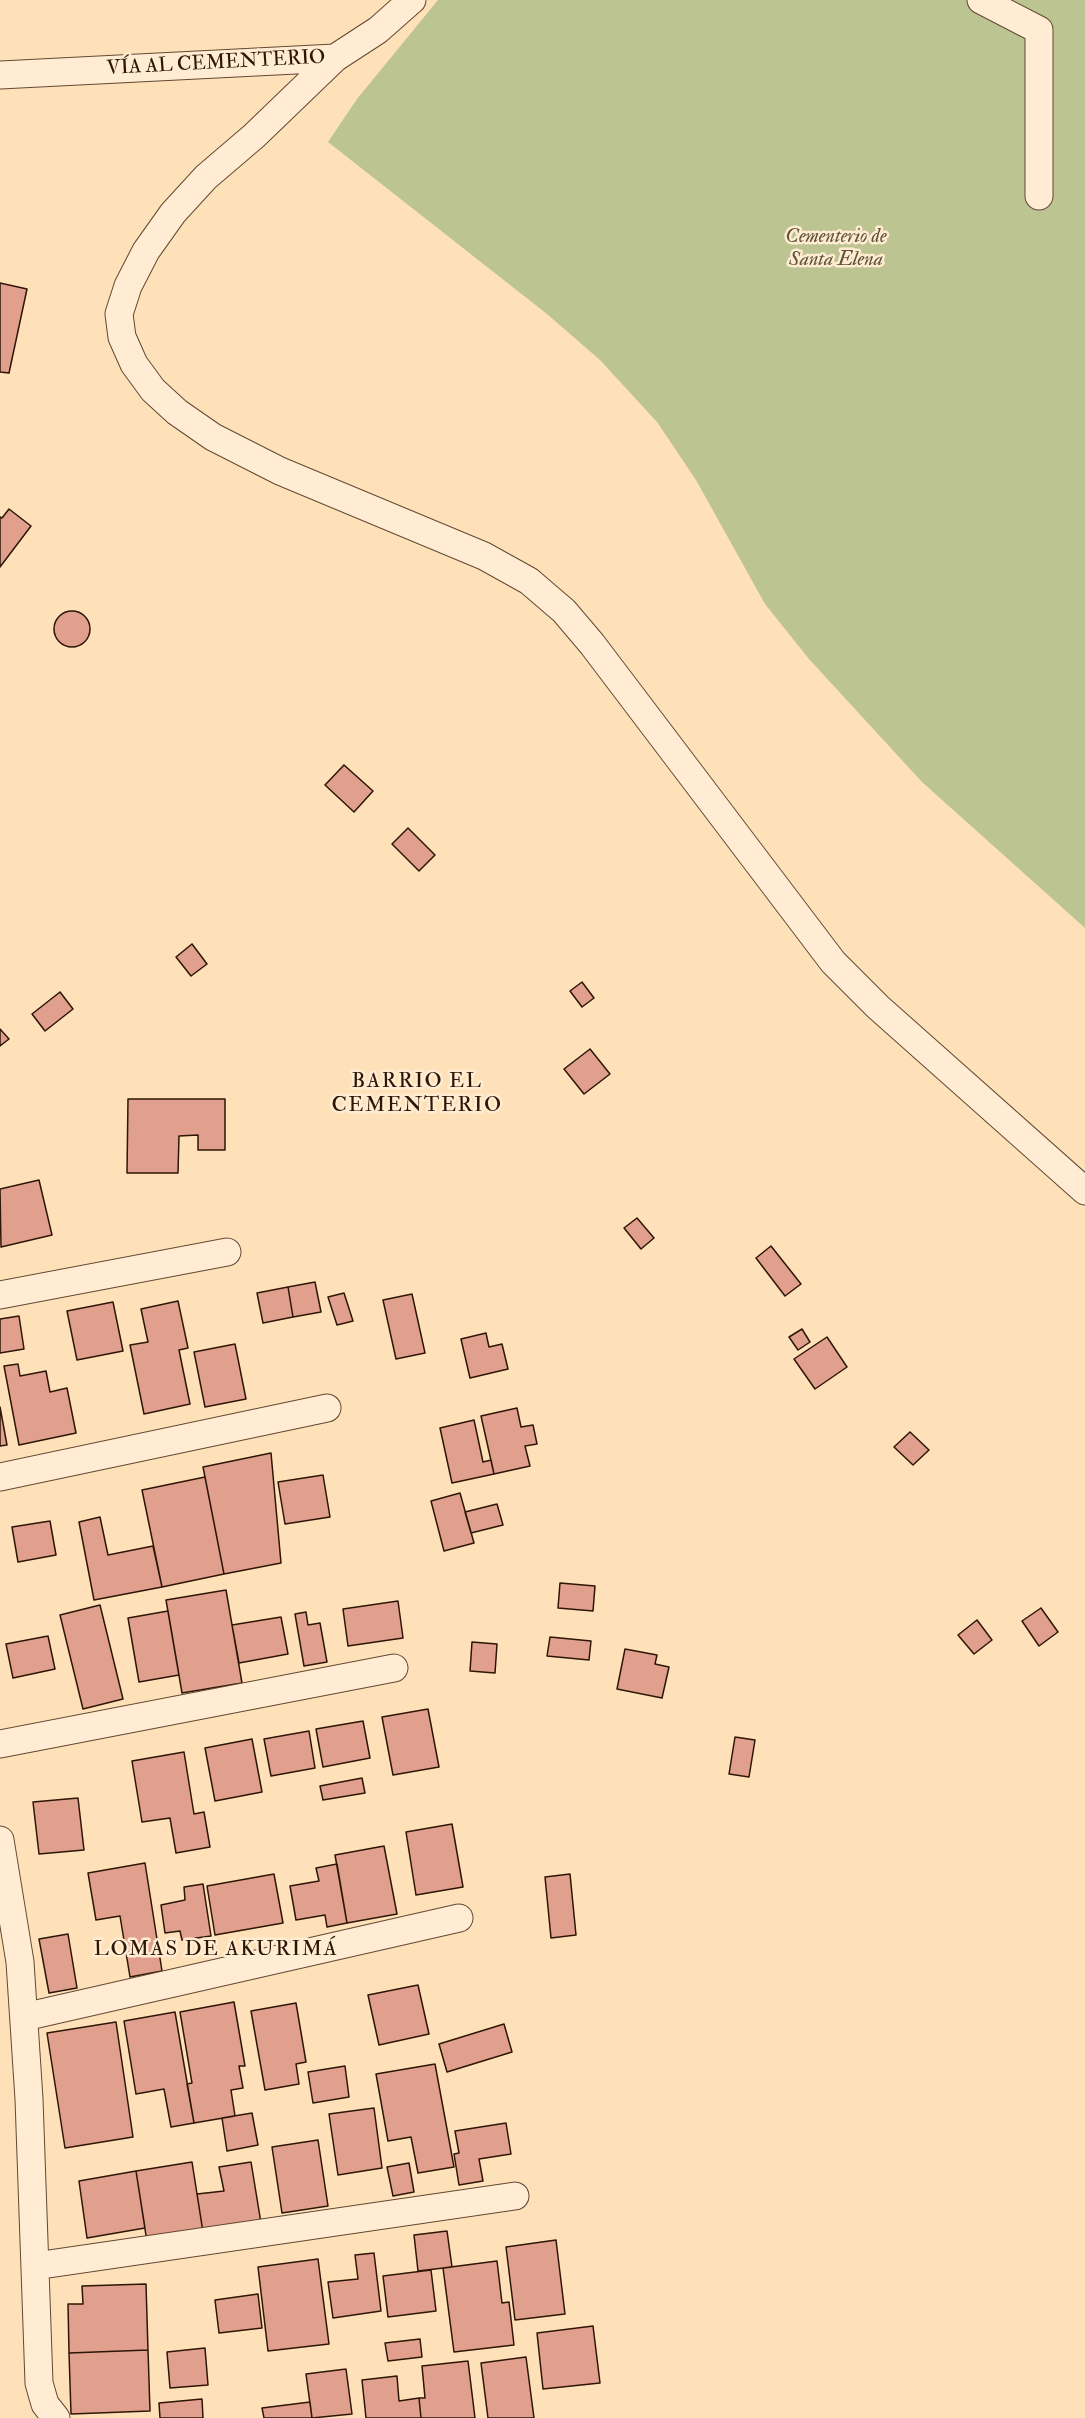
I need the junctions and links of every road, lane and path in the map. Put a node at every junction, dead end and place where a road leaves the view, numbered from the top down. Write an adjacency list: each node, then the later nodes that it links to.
1 (412, 0): 3 (street, VÍA AL CEMENTERIO)
2 (981, 0): 5 (street)
3 (335, 58): 4 (street, VÍA AL CEMENTERIO); 6 (street)
4 (0, 75)
5 (1039, 196)
6 (1085, 1191)
7 (227, 1252): 8 (street)
8 (0, 1295)
9 (327, 1408): 10 (street)
10 (0, 1477)
11 (394, 1668): 12 (street)
12 (0, 1744)
13 (0, 1840): 15 (street)
14 (459, 1918): 15 (street)
15 (24, 2017): 17 (street)
16 (515, 2196): 17 (street)
17 (35, 2266): 18 (street)
18 (56, 2418)

